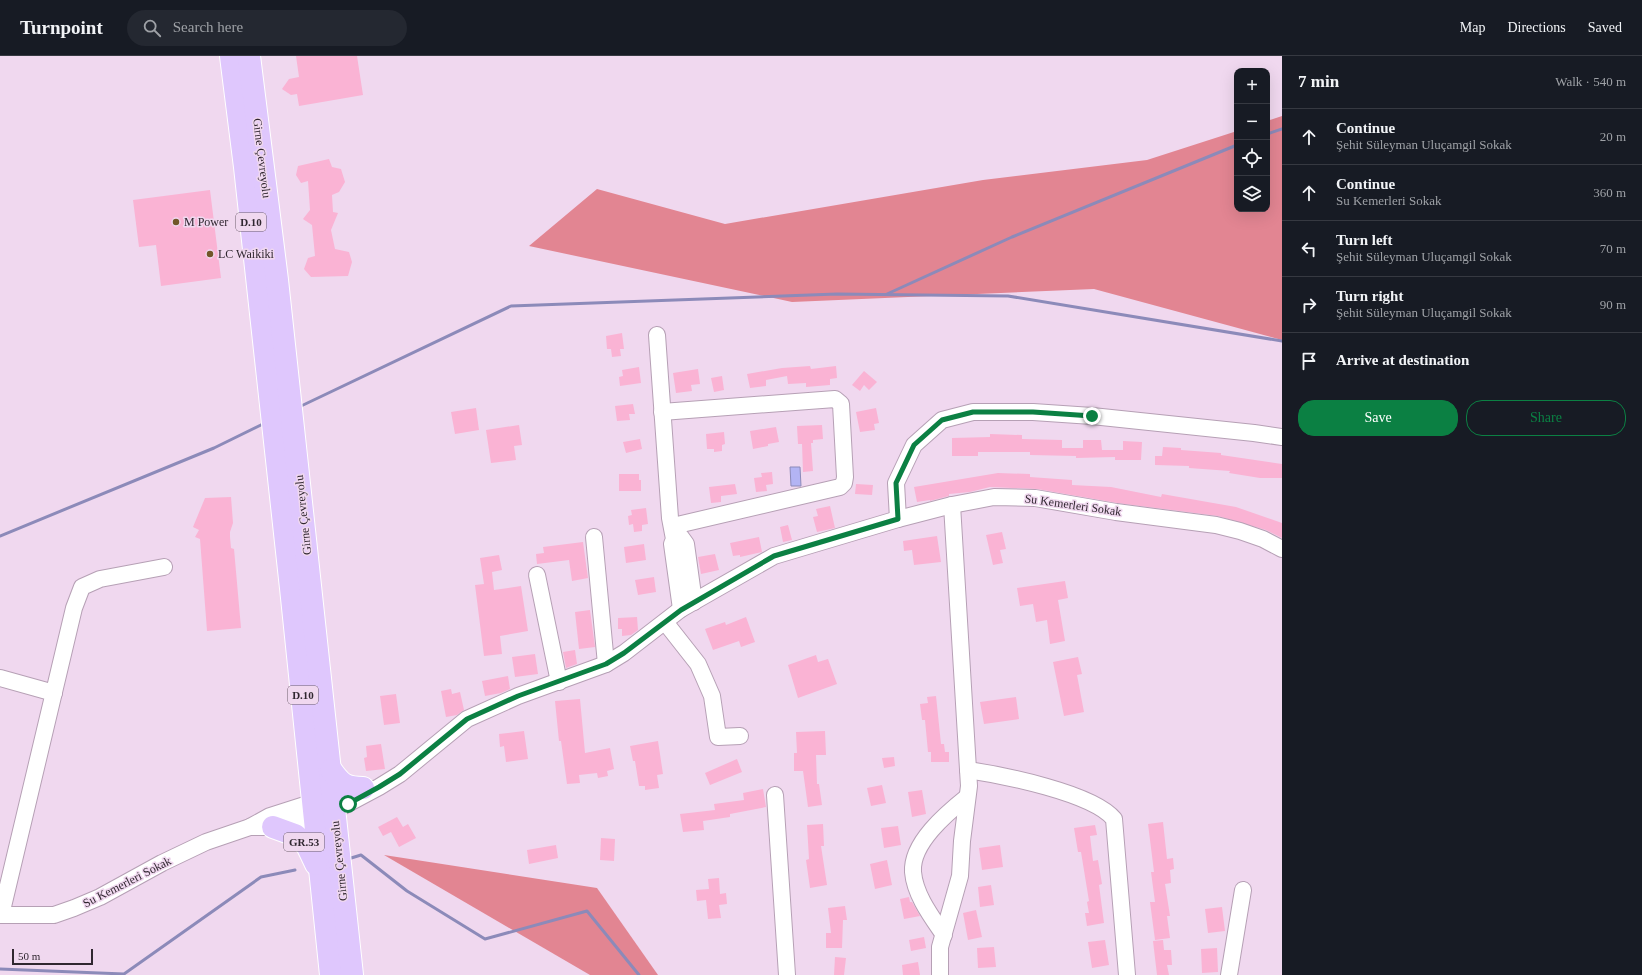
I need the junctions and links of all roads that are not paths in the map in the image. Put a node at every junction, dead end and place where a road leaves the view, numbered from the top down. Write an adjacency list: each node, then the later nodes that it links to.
1 (231, 56): 4 (highway, Girne Çevreyolu / D.10)
2 (249, 56): 4 (highway, Girne Çevreyolu / D.10)
3 (656, 335): 5 (street)
4 (278, 383): 21 (highway, Girne Çevreyolu / D.10); 26 (highway, Girne Çevreyolu / D.10)
5 (662, 412): 9 (street); 9 (street)
6 (1282, 437): 8 (street)
7 (952, 505): 8 (street, Su Kemerleri Sokak); 11 (street, Su Kemerleri Sokak); 22 (street)
8 (898, 519): 14 (street, Su Kemerleri Sokak)
9 (673, 526): 14 (street)
10 (594, 537): 16 (street)
11 (1282, 549)
12 (164, 566): 19 (street)
13 (537, 575): 18 (street)
14 (687, 606): 15 (street, Su Kemerleri Sokak)
15 (665, 622): 16 (street, Su Kemerleri Sokak); 20 (street)
16 (606, 664): 18 (street, Su Kemerleri Sokak)
17 (0, 678): 19 (street)
18 (559, 682): 23 (street, Su Kemerleri Sokak)
19 (54, 693): 31 (street)
20 (740, 736)
21 (331, 770): 23 (highway); 26 (highway, Girne Çevreyolu / D.10)
22 (968, 770): 25 (street); 37 (street)
23 (371, 788): 26 (street, Su Kemerleri Sokak)
24 (774, 795): 35 (street)
25 (967, 797): 32 (street); 32 (street)
26 (324, 806): 27 (street, GR.53); 28 (street, GR.53); 29 (highway, Girne Çevreyolu / D.10); 34 (highway, Girne Çevreyolu / D.10)
27 (250, 827): 28 (street, GR.53); 31 (street, Su Kemerleri Sokak / GR.53)
28 (274, 827): 29 (highway, GR.53)
29 (320, 873): 33 (highway, Girne Çevreyolu / D.10)
30 (1243, 890): 38 (street)
31 (0, 915)
32 (944, 935): 36 (street)
33 (331, 975)
34 (352, 975)
35 (787, 975)
36 (940, 975)
37 (1127, 975)
38 (1229, 975)

